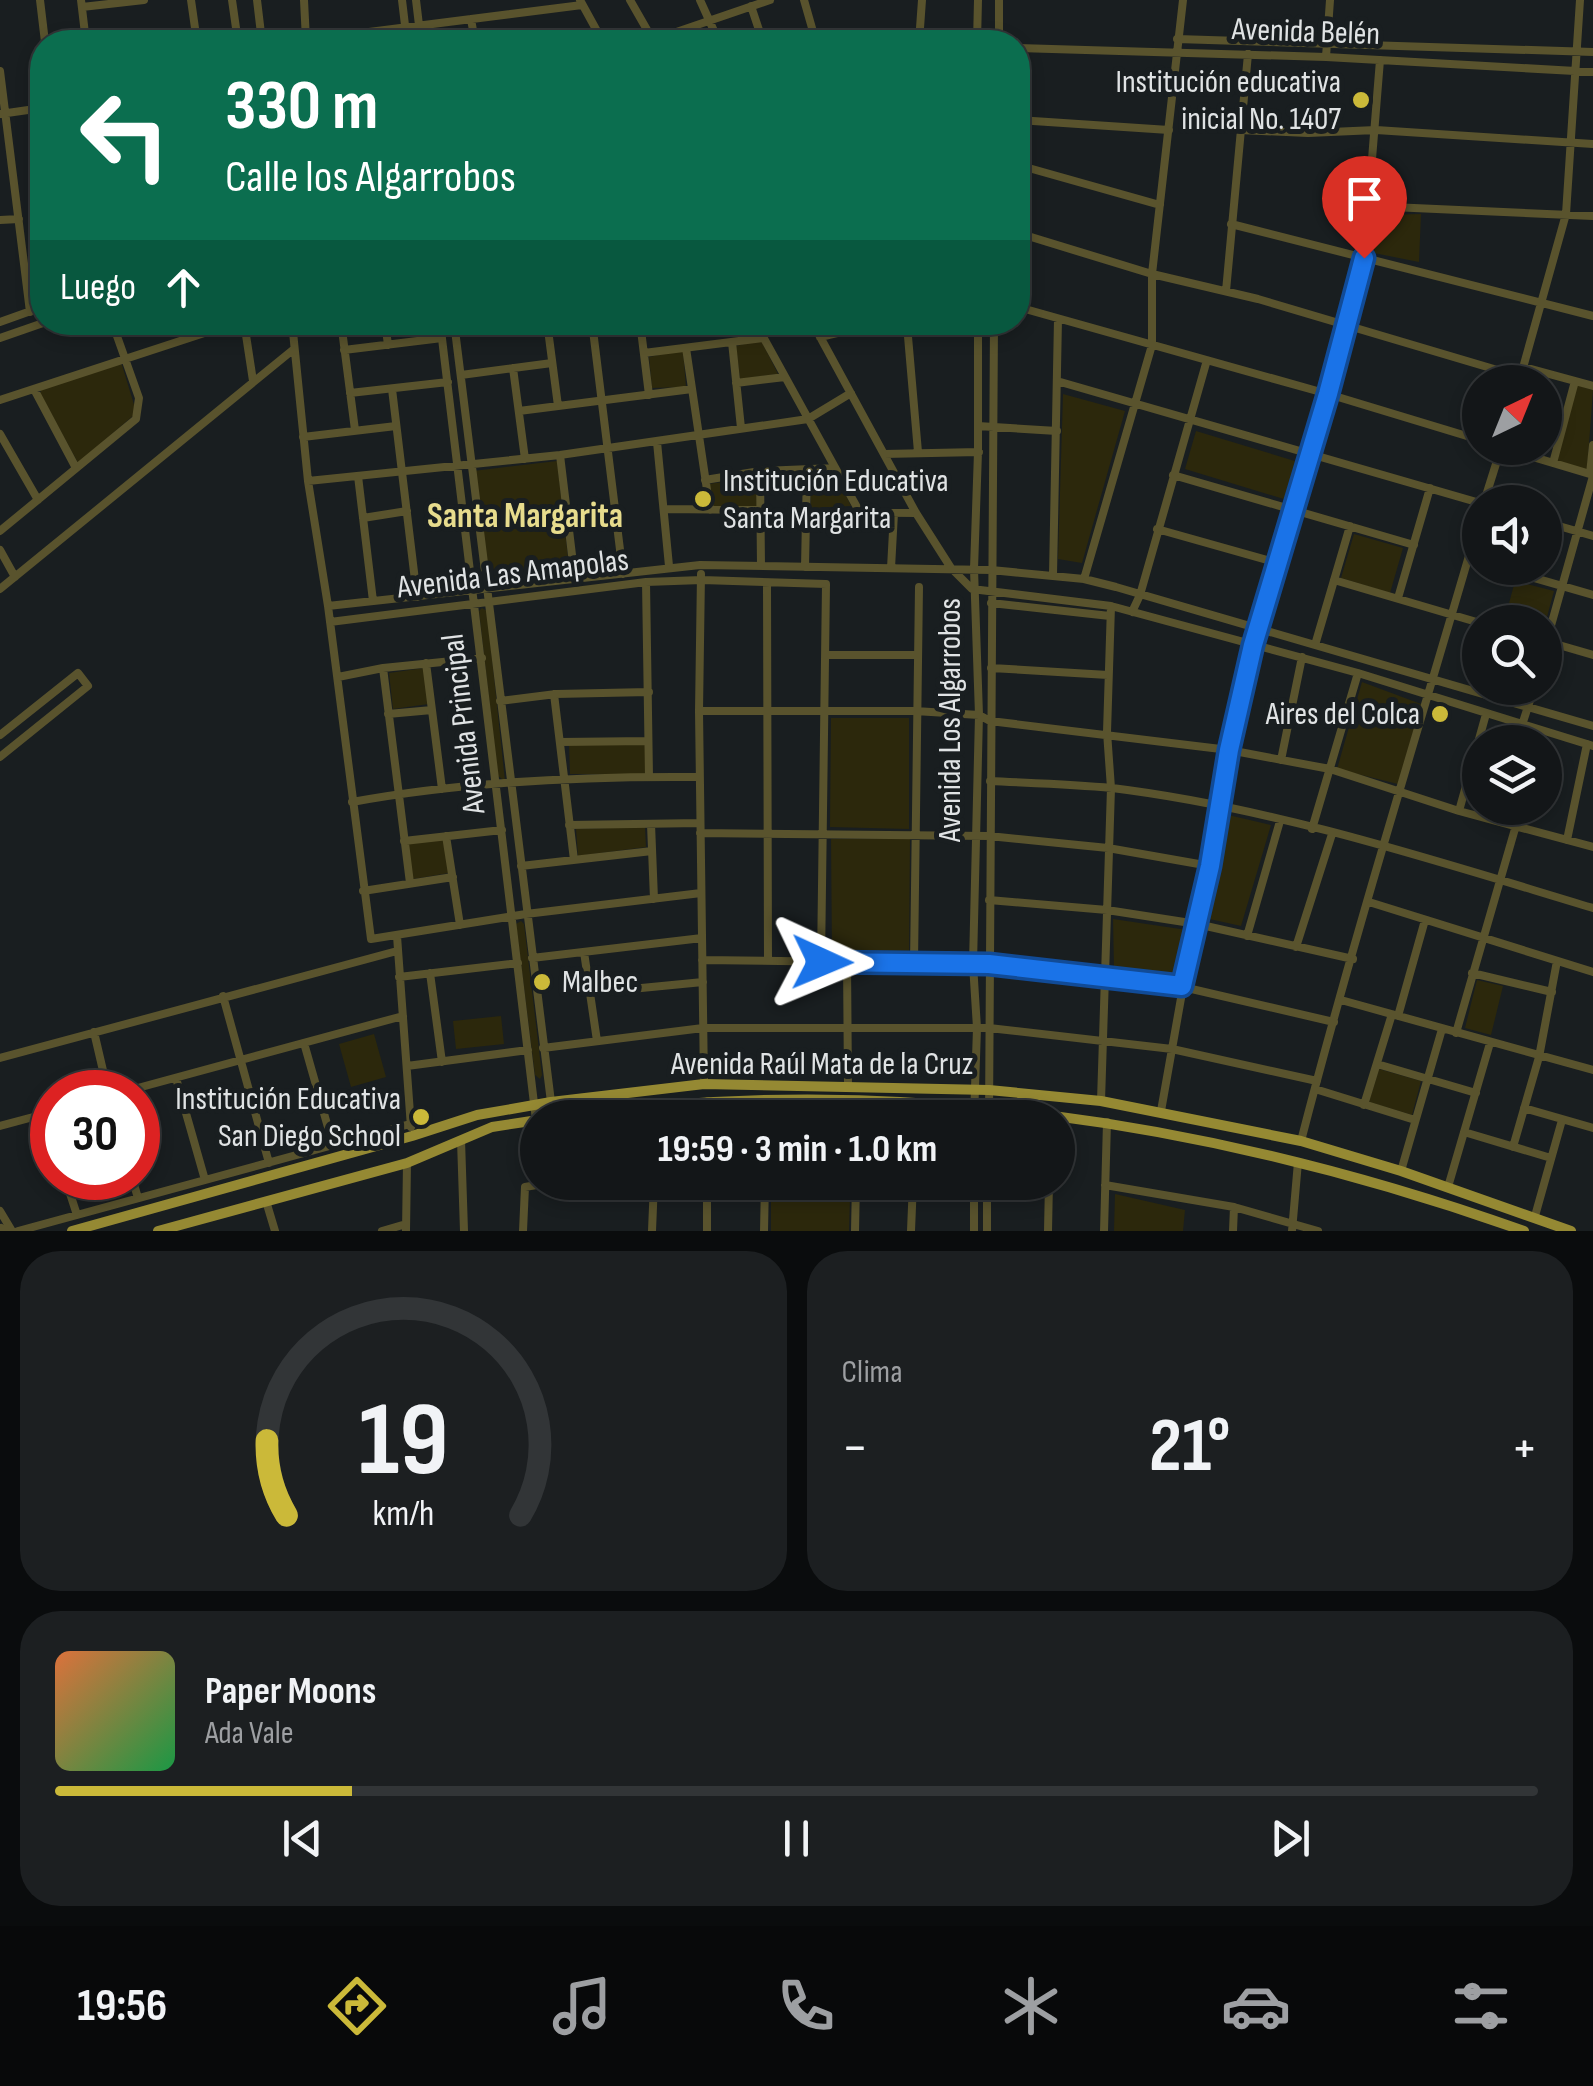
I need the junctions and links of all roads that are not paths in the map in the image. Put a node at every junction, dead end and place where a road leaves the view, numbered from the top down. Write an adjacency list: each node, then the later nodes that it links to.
1 (40, 0): 26 (street)
2 (144, 0): 20 (street)
3 (191, 0): 28 (street)
4 (232, 0): 29 (street)
5 (258, 0): 30 (street)
6 (304, 0): 31 (street)
7 (402, 0): 25 (street)
8 (416, 0): 24 (street)
9 (630, 0): 37 (street)
10 (700, 0): 23 (street)
11 (770, 0): 21 (street)
12 (804, 0): 41 (street)
13 (922, 0): 42 (street)
14 (978, 0): 43 (street)
15 (998, 0): 44 (street)
16 (1183, 0): 45 (street)
17 (1330, 0): 46 (street)
18 (1580, 0): 48 (street)
19 (581, 3): 22 (street); 36 (street)
20 (82, 4): 27 (street)
21 (752, 6): 23 (street); 40 (street)
22 (471, 19): 24 (street); 35 (street)
23 (711, 20): 38 (street); 39 (street)
24 (419, 25): 25 (street); 34 (street)
25 (405, 26): 32 (street); 33 (street)
26 (44, 30)
27 (85, 30)
28 (196, 30)
29 (236, 30)
30 (261, 30)
31 (305, 30)
32 (387, 30)
33 (406, 30)
34 (420, 30)
35 (472, 30)
36 (596, 30)
37 (648, 30)
38 (684, 30)
39 (715, 30)
40 (759, 30)
41 (813, 30)
42 (921, 30)
43 (978, 30)
44 (999, 30)
45 (1177, 39): 46 (street, Avenida Belén); 49 (street)
46 (1327, 42): 48 (street, Avenida Belén); 52 (street)
47 (1030, 48): 49 (street, Avenida Belén)
48 (1577, 51): 50 (street, Avenida Belén); 55 (street)
49 (1175, 52): 51 (street, Avenida Belén); 60 (street)
50 (1593, 52)
51 (1248, 54): 52 (street, Avenida Belén); 61 (street)
52 (1326, 57): 53 (street, Avenida Belén)
53 (1380, 60): 55 (street, Avenida Belén); 62 (street)
54 (0, 70): 58 (street)
55 (1576, 71): 56 (street, Avenida Belén); 63 (street)
56 (1593, 72)
57 (30, 110): 58 (street)
58 (3, 113): 70 (street)
59 (1030, 121): 60 (street)
60 (1168, 130): 66 (street)
61 (1240, 130): 62 (street); 72 (street)
62 (1376, 130): 63 (street); 67 (street)
63 (1571, 143): 64 (street); 68 (street)
64 (1593, 144)
65 (1030, 168): 66 (street)
66 (1160, 205): 75 (street)
67 (1369, 206): 68 (street); 74 (street)
68 (1566, 214): 69 (street); 77 (street)
69 (1593, 216)
70 (18, 219): 71 (street); 79 (street)
71 (0, 220)
72 (1231, 224): 74 (street); 76 (street)
73 (1030, 238): 75 (street)
74 (1364, 258): 77 (street); 83 (street)
75 (1152, 274): 76 (street); 107 (street)
76 (1226, 292): 83 (street)
77 (1540, 300): 80 (street); 116 (street)
78 (1030, 310): 81 (street)
79 (30, 312): 82 (street)
80 (1593, 316)
81 (1058, 318): 107 (street); 120 (street)
82 (0, 322)
83 (1348, 326): 115 (street); 132 (street)
84 (30, 328): 102 (street)
85 (116, 335): 112 (street)
86 (200, 335): 112 (street)
87 (244, 335): 122 (street)
88 (293, 335): 109 (street)
89 (342, 335): 110 (street)
90 (386, 335): 106 (street)
91 (442, 335): 103 (street, Avenida Principal)
92 (456, 335): 118 (street, Avenida Principal)
93 (549, 335): 114 (street)
94 (594, 335): 135 (street)
95 (642, 335): 111 (street)
96 (762, 335): 104 (street)
97 (829, 335): 101 (street)
98 (908, 335): 156 (street)
99 (978, 335): 142 (street, Avenida Los Algarrobos)
100 (994, 335): 145 (street, Avenida Los Algarrobos)
101 (820, 337): 130 (street)
102 (0, 338)
103 (442, 338): 106 (street); 124 (street, Avenida Principal)
104 (763, 338): 105 (street); 119 (street)
105 (732, 342): 108 (street); 125 (street)
106 (388, 345): 110 (street)
107 (1152, 345): 113 (street); 136 (street)
108 (686, 348): 111 (street); 129 (street)
109 (294, 349): 122 (street); 151 (street)
110 (344, 350): 131 (street)
111 (644, 353): 133 (street)
112 (124, 359): 127 (street); 165 (street)
113 (1207, 360): 132 (street); 140 (street)
114 (552, 364): 117 (street); 137 (street)
115 (1483, 365)
116 (1524, 365)
117 (514, 368): 118 (street); 138 (street)
118 (460, 376): 162 (street, Avenida Principal)
119 (785, 377): 125 (street); 139 (street)
120 (1057, 380): 136 (street); 147 (street)
121 (1562, 380): 123 (street)
122 (254, 381): 209 (street)
123 (1574, 381): 126 (street); 143 (street)
124 (448, 382): 128 (street); 163 (street, Avenida Principal)
125 (736, 383): 144 (street)
126 (1593, 386)
127 (34, 389): 134 (street); 165 (street)
128 (392, 389): 131 (street); 141 (street)
129 (692, 389): 133 (street); 149 (street)
130 (851, 393): 139 (street); 158 (street)
131 (350, 394): 146 (street)
132 (1328, 394): 150 (street); 159 (street)
133 (648, 395): 135 (street)
134 (0, 400)
135 (602, 400): 137 (street); 154 (street)
136 (1135, 403): 140 (street); 210 (street)
137 (558, 406): 138 (street)
138 (519, 411): 161 (street)
139 (808, 419): 144 (street); 166 (street)
140 (1190, 419): 159 (street); 170 (street)
141 (396, 426): 146 (street); 169 (street)
142 (978, 426): 145 (street); 157 (street, Avenida Los Algarrobos)
143 (1562, 427)
144 (741, 428): 149 (street)
145 (993, 428): 147 (street); 155 (street, Avenida Los Algarrobos)
146 (355, 430): 151 (street)
147 (1057, 430): 208 (street)
148 (0, 434): 177 (street)
149 (697, 435): 152 (street); 173 (street)
150 (1462, 435)
151 (303, 437): 174 (street)
152 (657, 442): 154 (street); 179 (street)
153 (1593, 445): 171 (street)
154 (610, 448): 160 (street); 207 (street)
155 (993, 450): 157 (street); 195 (street, Avenida Los Algarrobos)
156 (918, 452): 157 (street); 158 (street)
157 (978, 452): 189 (street, Avenida Los Algarrobos)
158 (884, 454): 186 (street)
159 (1310, 454): 175 (street); 178 (street)
160 (560, 455): 161 (street); 212 (street)
161 (525, 459): 162 (street)
162 (472, 463): 163 (street); 221 (street, Avenida Principal)
163 (458, 464): 169 (street); 222 (street, Avenida Principal)
164 (1562, 465): 171 (street)
165 (76, 468): 177 (street)
166 (835, 468): 167 (street); 184 (street)
167 (807, 469): 168 (street); 183 (street)
168 (760, 471): 173 (street); 181 (street)
169 (402, 472): 172 (street); 182 (street)
170 (1173, 475): 178 (street); 191 (street)
171 (1592, 475): 193 (street)
172 (358, 476): 174 (street); 187 (street)
173 (705, 480): 180 (street)
174 (308, 481): 234 (street)
175 (1430, 488): 176 (street); 196 (street)
176 (1462, 497)
177 (38, 500): 192 (street)
178 (1294, 508): 188 (street); 198 (street)
179 (664, 509): 180 (street); 200 (street)
180 (710, 510): 181 (street)
181 (760, 510): 201 (street)
182 (407, 511): 187 (street); 227 (street)
183 (806, 512): 184 (street); 202 (street)
184 (859, 512): 185 (street)
185 (894, 512): 186 (street); 203 (street)
186 (916, 513): 204 (street)
187 (363, 518): 229 (street)
188 (1350, 526): 196 (street); 214 (street)
189 (976, 527): 195 (street); 205 (street, Avenida Los Algarrobos)
190 (1562, 527): 193 (street)
191 (1157, 529): 198 (street); 226 (street)
192 (0, 531)
193 (1578, 532): 194 (street); 218 (street)
194 (1593, 536)
195 (992, 538): 206 (street, Avenida Los Algarrobos)
196 (1414, 545): 228 (street)
197 (0, 550): 209 (street)
198 (1278, 564): 240 (street)
199 (700, 565): 200 (street, Avenida Las Amapolas); 201 (street, Avenida Las Amapolas); 213 (street)
200 (669, 566): 207 (street, Avenida Las Amapolas)
201 (761, 566): 202 (street, Avenida Las Amapolas)
202 (805, 567): 203 (street, Avenida Las Amapolas)
203 (890, 568): 204 (street, Avenida Las Amapolas)
204 (950, 568): 205 (street, Avenida Las Amapolas); 223 (street)
205 (974, 569): 206 (street, Avenida Las Amapolas); 223 (street, Avenida Los Algarrobos)
206 (992, 570): 208 (street, Avenida Las Amapolas); 224 (street, Avenida Los Algarrobos)
207 (622, 574): 212 (street, Avenida Las Amapolas)
208 (1052, 575): 210 (street, Avenida Las Amapolas)
209 (14, 576): 220 (street)
210 (1084, 578): 226 (street, Avenida Las Amapolas)
211 (1462, 579): 237 (street)
212 (575, 580): 221 (street, Avenida Las Amapolas)
213 (702, 580): 215 (street, Avenida Las Amapolas); 216 (street, Avenida Las Amapolas); 264 (street)
214 (1334, 580): 228 (street); 242 (street)
215 (646, 582): 230 (street, Avenida Las Amapolas); 257 (street)
216 (766, 583): 244 (street, Avenida Las Amapolas); 265 (street)
217 (1559, 585): 218 (street)
218 (1562, 586): 225 (street); 233 (street)
219 (920, 587): 245 (street)
220 (0, 588)
221 (487, 588): 222 (street, Avenida Las Amapolas); 230 (street, Avenida Principal)
222 (473, 590): 227 (street, Avenida Las Amapolas); 232 (street, Avenida Principal)
223 (976, 590): 224 (street); 270 (street, Avenida Los Algarrobos)
224 (992, 592): 231 (street, Avenida Los Algarrobos); 235 (street)
225 (1593, 594)
226 (1140, 595): 236 (street); 240 (street, Avenida Las Amapolas)
227 (417, 597): 229 (street, Avenida Las Amapolas)
228 (1398, 598): 237 (street)
229 (372, 601): 234 (street, Avenida Las Amapolas)
230 (489, 603): 232 (street, Avenida Las Amapolas); 261 (street, Avenida Principal)
231 (991, 603): 235 (street); 251 (street, Avenida Los Algarrobos)
232 (474, 604): 239 (street, Avenida Las Amapolas); 248 (street, Avenida Principal)
233 (1556, 605)
234 (328, 606): 239 (street)
235 (1110, 611): 236 (street); 253 (street)
236 (1132, 612): 241 (street)
237 (1452, 614): 238 (street); 255 (street)
238 (1462, 617)
239 (330, 622): 254 (street)
240 (1257, 629): 241 (street); 242 (street, Avenida Las Amapolas)
241 (1253, 645): 247 (street); 280 (street)
242 (1315, 645): 255 (street, Avenida Las Amapolas)
243 (1562, 647): 246 (street)
244 (826, 654): 245 (street); 266 (street)
245 (917, 655): 267 (street)
246 (1593, 655)
247 (1302, 657): 252 (street); 282 (street)
248 (482, 658): 249 (street); 289 (street, Avenida Principal)
249 (426, 664): 250 (street); 263 (street)
250 (383, 668): 254 (street); 268 (street)
251 (992, 668): 253 (street); 271 (street, Avenida Los Algarrobos)
252 (1358, 672): 259 (street); 283 (street)
253 (1108, 675): 274 (street)
254 (338, 677): 294 (street)
255 (1432, 678): 259 (street); 262 (street, Avenida Las Amapolas)
256 (64, 682): 260 (street); 260 (street); 275 (street)
257 (649, 692): 258 (street); 277 (street)
258 (554, 694): 261 (street); 278 (street)
259 (1428, 695): 269 (street); 292 (street)
260 (76, 696): 281 (street)
261 (500, 700): 288 (street, Avenida Principal)
262 (1528, 707): 272 (street); 273 (street, Avenida Las Amapolas)
263 (432, 710): 268 (street); 290 (street)
264 (699, 710): 265 (street); 285 (street)
265 (770, 710): 266 (street); 304 (street)
266 (823, 710): 267 (street); 305 (street)
267 (915, 711): 270 (street); 307 (street)
268 (388, 714): 293 (street)
269 (1486, 714): 272 (street); 296 (street)
270 (979, 715): 271 (street); 309 (street, Avenida Los Algarrobos)
271 (990, 720): 274 (street); 287 (street, Avenida Los Algarrobos)
272 (1522, 725)
273 (1593, 726)
274 (1107, 732): 280 (street); 291 (street)
275 (0, 735)
276 (1562, 738): 279 (street)
277 (648, 741): 278 (street); 284 (street)
278 (560, 742): 286 (street)
279 (1590, 745): 311 (street)
280 (1229, 750): 282 (street); 295 (street)
281 (0, 757)
282 (1281, 760): 283 (street)
283 (1330, 769): 292 (street); 302 (street)
284 (648, 777): 285 (street); 286 (street)
285 (700, 777): 301 (street)
286 (564, 779): 288 (street); 299 (street)
287 (990, 781): 291 (street); 310 (street, Avenida Los Algarrobos)
288 (511, 783): 289 (street); 318 (street, Avenida Principal)
289 (496, 784): 290 (street); 303 (street, Avenida Principal)
290 (442, 788): 293 (street)
291 (1111, 788): 295 (street); 315 (street)
292 (1402, 791): 296 (street); 313 (street)
293 (397, 794): 294 (street); 312 (street)
294 (352, 802): 323 (street)
295 (1222, 806): 297 (street); 319 (street)
296 (1459, 810): 300 (street)
297 (1280, 821): 302 (street); 336 (street)
298 (651, 824): 299 (street); 301 (street); 316 (street)
299 (570, 825): 317 (street)
300 (1516, 826): 311 (street); 321 (street)
301 (700, 828): 304 (street); 324 (street)
302 (1312, 829): 306 (street)
303 (502, 830): 308 (street); 331 (street, Avenida Principal)
304 (767, 834): 305 (street); 345 (street)
305 (822, 834): 307 (street); 346 (street)
306 (1332, 834): 313 (street); 339 (street)
307 (916, 835): 309 (street); 350 (street)
308 (446, 836): 312 (street); 320 (street)
309 (976, 836): 310 (street); 351 (street, Avenida Los Algarrobos)
310 (990, 836): 315 (street); 326 (street, Avenida Los Algarrobos)
311 (1567, 840): 314 (street)
312 (404, 841): 322 (street)
313 (1383, 847): 321 (street); 327 (street)
314 (1593, 847)
315 (1108, 848): 319 (street); 329 (street)
316 (652, 851): 317 (street); 325 (street)
317 (574, 860): 318 (street)
318 (521, 866): 330 (street, Avenida Principal)
319 (1210, 866): 333 (street)
320 (452, 876): 322 (street); 334 (street)
321 (1502, 881): 328 (street); 338 (street)
322 (410, 883): 323 (street)
323 (363, 891): 335 (street)
324 (701, 893): 325 (street); 337 (street)
325 (654, 898): 330 (street)
326 (989, 900): 329 (street); 352 (street, Avenida Los Algarrobos)
327 (1370, 902): 332 (street); 343 (street)
328 (1593, 908)
329 (1107, 910): 333 (street); 357 (street)
330 (526, 914): 331 (street); 342 (street, Avenida Principal)
331 (512, 917): 334 (street); 349 (street, Avenida Principal)
332 (1425, 920): 338 (street); 364 (street)
333 (1198, 924): 336 (street); 359 (street)
334 (460, 925): 335 (street)
335 (397, 936): 340 (street)
336 (1247, 936): 339 (street)
337 (702, 938): 341 (street); 344 (street)
338 (1482, 938): 348 (street); 355 (street)
339 (1296, 947): 343 (street)
340 (398, 951): 356 (street); 362 (street)
341 (584, 952): 342 (street); 361 (street)
342 (532, 958): 378 (street, Avenida Principal)
343 (1352, 959): 363 (street)
344 (702, 960): 345 (street); 358 (street)
345 (768, 961): 346 (street)
346 (822, 962): 347 (street)
347 (847, 962): 350 (street); 368 (street)
348 (1558, 962): 353 (street); 360 (street)
349 (518, 963): 354 (street); 380 (street, Avenida Principal)
350 (914, 963): 351 (street)
351 (973, 964): 352 (street); 369 (street, Avenida Los Algarrobos)
352 (989, 964): 357 (street); 370 (street, Avenida Los Algarrobos)
353 (1593, 972)
354 (430, 973): 356 (street); 384 (street)
355 (1472, 973): 360 (street); 373 (street)
356 (399, 976): 365 (street)
357 (1107, 978): 359 (street); 375 (street)
358 (702, 982): 361 (street); 367 (street)
359 (1182, 986): 366 (street); 379 (street)
360 (1552, 992): 381 (street)
361 (590, 993): 374 (street)
362 (223, 996): 372 (street); 383 (street)
363 (1341, 1000): 364 (street); 366 (street)
364 (1395, 1015): 371 (street); 385 (street)
365 (403, 1016): 376 (street); 386 (street)
366 (1334, 1022): 393 (street)
367 (703, 1028): 368 (street); 374 (street); 392 (street)
368 (847, 1028): 369 (street); 394 (street)
369 (977, 1028): 370 (street); 395 (street, Avenida Los Algarrobos)
370 (989, 1028): 375 (street); 396 (street, Avenida Los Algarrobos)
371 (1442, 1029): 373 (street); 390 (street)
372 (94, 1032): 382 (street); 387 (street)
373 (1456, 1033): 377 (street)
374 (598, 1041): 378 (street)
375 (1104, 1041): 379 (street); 403 (street)
376 (304, 1043): 383 (street); 420 (street)
377 (1490, 1043): 381 (street); 397 (street)
378 (543, 1048): 399 (street, Avenida Principal)
379 (1172, 1049): 393 (street); 407 (street)
380 (528, 1050): 384 (street); 398 (street, Avenida Principal)
381 (1539, 1057): 388 (street); 406 (street)
382 (0, 1058)
383 (240, 1060): 389 (street); 424 (street)
384 (442, 1062): 386 (street)
385 (1377, 1064): 390 (street); 404 (street)
386 (407, 1066): 416 (street)
387 (103, 1070)
388 (1593, 1070)
389 (176, 1078): 391 (street); 427 (street)
390 (1427, 1080): 397 (street); 410 (street)
391 (160, 1082)
392 (704, 1084): 394 (main road, Avenida Raúl Mata de la Cruz); 400 (main road, Avenida Raúl Mata de la Cruz)
393 (1316, 1085): 404 (street); 419 (street)
394 (848, 1086): 395 (main road, Avenida Raúl Mata de la Cruz)
395 (974, 1089): 396 (main road, Avenida Raúl Mata de la Cruz); 401 (street, Avenida Los Algarrobos)
396 (989, 1090): 402 (street, Avenida Los Algarrobos); 403 (main road, Avenida Raúl Mata de la Cruz)
397 (1476, 1093): 417 (street)
398 (534, 1100)
399 (551, 1100)
400 (568, 1100)
401 (974, 1100)
402 (989, 1100)
403 (1102, 1100): 407 (main road, Avenida Raúl Mata de la Cruz)
404 (1364, 1105): 410 (street)
405 (520, 1107): 416 (main road, Avenida Raúl Mata de la Cruz)
406 (1524, 1108): 411 (street); 421 (street)
407 (1161, 1111): 419 (main road, Avenida Raúl Mata de la Cruz)
408 (30, 1118): 414 (street)
409 (1075, 1119): 412 (main road, Avenida Raúl Mata de la Cruz)
410 (1415, 1120): 426 (street)
411 (1562, 1120): 415 (street); 422 (street)
412 (1108, 1122): 423 (main road, Avenida Raúl Mata de la Cruz); 428 (street)
413 (520, 1123): 418 (main road)
414 (0, 1126)
415 (1593, 1128)
416 (411, 1130): 420 (street); 451 (main road, Avenida Raúl Mata de la Cruz)
417 (1464, 1132): 421 (street); 429 (street)
418 (461, 1140): 425 (main road); 455 (street)
419 (1301, 1141): 426 (main road, Avenida Raúl Mata de la Cruz)
420 (334, 1145): 424 (street)
421 (1512, 1146): 422 (street)
422 (1551, 1158): 446 (street)
423 (1298, 1162): 447 (main road, Avenida Raúl Mata de la Cruz); 448 (street)
424 (268, 1163): 427 (street)
425 (407, 1163): 442 (main road); 449 (street)
426 (1402, 1171): 429 (main road, Avenida Raúl Mata de la Cruz)
427 (205, 1180): 430 (street)
428 (1104, 1185): 443 (street); 465 (street)
429 (1448, 1187): 446 (main road, Avenida Raúl Mata de la Cruz)
430 (160, 1192)
431 (72, 1200): 445 (street)
432 (131, 1200): 445 (street)
433 (524, 1200): 456 (street)
434 (653, 1200): 457 (street)
435 (707, 1200): 458 (street)
436 (765, 1200): 459 (street)
437 (855, 1200): 460 (street)
438 (912, 1200): 461 (street)
439 (974, 1200): 462 (street)
440 (987, 1200): 463 (street)
441 (1049, 1200): 464 (street)
442 (266, 1201): 452 (main road); 453 (street)
443 (1234, 1207): 448 (street); 466 (street)
444 (0, 1211): 450 (street)
445 (77, 1215): 450 (street)
446 (1535, 1216): 469 (main road, Avenida Raúl Mata de la Cruz)
447 (1493, 1226): 468 (main road, Avenida Raúl Mata de la Cruz)
448 (1292, 1227): 467 (street)
449 (406, 1228): 454 (street)
450 (15, 1231)
451 (72, 1231)
452 (158, 1231)
453 (275, 1231)
454 (382, 1231)
455 (464, 1231)
456 (523, 1231)
457 (652, 1231)
458 (707, 1231)
459 (764, 1231)
460 (854, 1231)
461 (911, 1231)
462 (974, 1231)
463 (986, 1231)
464 (1048, 1231)
465 (1104, 1231)
466 (1233, 1231)
467 (1318, 1231)
468 (1524, 1231)
469 (1572, 1231)

